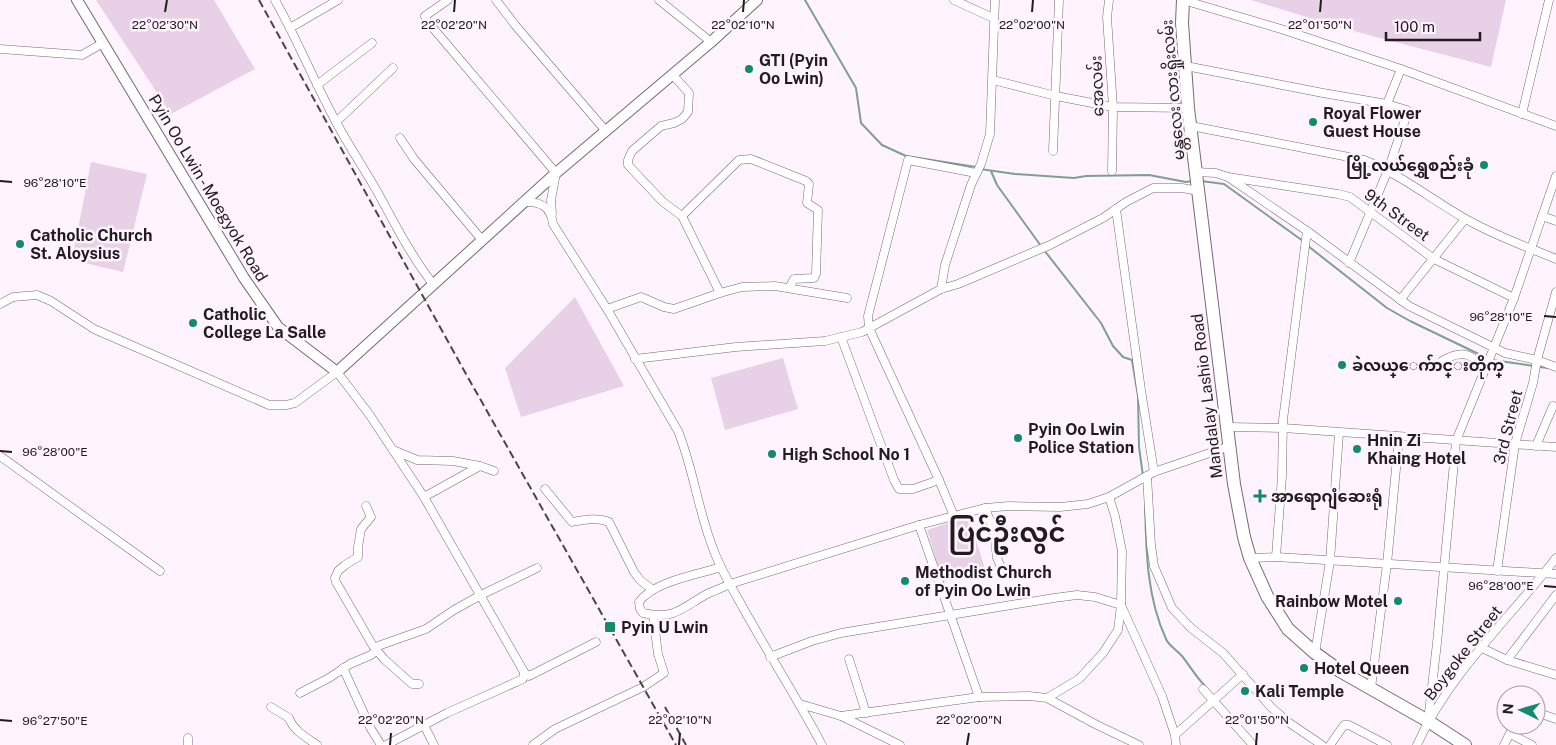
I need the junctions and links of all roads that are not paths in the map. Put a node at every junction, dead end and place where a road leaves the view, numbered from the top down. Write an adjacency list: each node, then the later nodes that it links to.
1 (77, 0): 17 (main road, Pyin Oo Lwin - Moegyok Road)
2 (275, 0): 15 (street)
3 (338, 0): 15 (street)
4 (448, 0): 40 (street)
5 (496, 0): 34 (street)
6 (660, 0): 16 (street)
7 (757, 0): 16 (main road)
8 (954, 0): 14 (street)
9 (995, 0): 14 (street)
10 (1059, 0): 26 (street)
11 (1109, 0): 28 (street, အေလမ်း)
12 (1183, 0): 20 (highway, မန္တလေး လားရှိုးလမ်း); 22 (street)
13 (1549, 0): 30 (street)
14 (994, 18): 24 (street)
15 (290, 28): 25 (street)
16 (711, 42): 23 (main road)
17 (103, 43): 19 (street); 76 (main road, Pyin Oo Lwin - Moegyok Road)
18 (372, 43): 25 (street)
19 (0, 49)
20 (1186, 66): 27 (street); 29 (highway, မန္တလေး လားရှိုးလမ်း)
21 (393, 68): 31 (street)
22 (1400, 69): 27 (street); 30 (street)
23 (672, 74): 34 (main road); 48 (street)
24 (993, 80): 26 (street); 39 (street)
25 (316, 85): 31 (street)
26 (1056, 96): 28 (street); 36 (street)
27 (1388, 104): 37 (street)
28 (1113, 107): 29 (street); 38 (street, အေလမ်း)
29 (1188, 108): 32 (highway, မန္တလေး လားရှိုးလမ်း)
30 (1522, 114): 33 (street)
31 (336, 122): 58 (street)
32 (1191, 126): 37 (street); 43 (highway, မန္တလေး လားရှိုးလမ်း)
33 (1556, 126)
34 (606, 130): 40 (main road)
35 (400, 138): 53 (street)
36 (1053, 151)
37 (1388, 170): 46 (street); 50 (street)
38 (1112, 171)
39 (977, 172): 60 (street); 68 (street)
40 (556, 173): 44 (main road); 47 (street)
41 (1228, 178): 43 (street, 9th Street); 46 (street, 9th Street); 52 (street)
42 (1555, 180): 49 (street)
43 (1197, 181): 45 (street, 9th Street); 78 (highway, Mandalay Lashio Road)
44 (523, 202): 47 (street); 53 (main road)
45 (1116, 209): 60 (street, 9th Street); 91 (street)
46 (1370, 212): 56 (street, 9th Street); 57 (street)
47 (552, 214): 67 (street)
48 (682, 216): 59 (street); 61 (street)
49 (1542, 216): 51 (street); 54 (street)
50 (1466, 219): 54 (street); 56 (street)
51 (1556, 221)
52 (1307, 231): 57 (street); 79 (street)
53 (482, 240): 58 (main road)
54 (1531, 249): 55 (street); 64 (street)
55 (1556, 258)
56 (1434, 259): 64 (street, 9th Street); 65 (street)
57 (1349, 263): 65 (street)
58 (433, 284): 76 (main road)
59 (789, 288): 61 (street); 63 (street)
60 (941, 289): 68 (street, 9th Street)
61 (720, 292): 67 (street)
62 (1556, 292): 73 (street, 3rd Street)
63 (847, 298)
64 (1514, 298): 70 (street)
65 (1400, 300): 70 (street)
66 (0, 304): 76 (street)
67 (607, 310): 71 (street)
68 (869, 328): 69 (street, 9th Street); 92 (street)
69 (841, 337): 71 (street, 9th Street); 92 (street)
70 (1492, 351): 73 (street); 75 (street)
71 (635, 360): 106 (street)
72 (1442, 361): 75 (street)
73 (1536, 365): 74 (street); 83 (street, 3rd Street)
74 (1556, 366)
75 (1485, 367): 82 (street)
76 (338, 372): 87 (street)
77 (1553, 406): 85 (street)
78 (1228, 427): 79 (street); 84 (highway, Mandalay Lashio Road)
79 (1283, 428): 80 (street); 101 (street)
80 (1339, 433): 81 (street); 103 (street)
81 (1399, 437): 82 (street); 104 (street)
82 (1456, 441): 83 (street); 107 (street)
83 (1515, 444): 85 (street); 110 (street, 3rd Street)
84 (1230, 446): 91 (street); 100 (highway, Mandalay Lashio Road)
85 (1536, 446): 86 (street)
86 (1556, 447)
87 (393, 450): 89 (street); 94 (street)
88 (0, 456): 109 (street)
89 (480, 466): 90 (street); 94 (street)
90 (494, 471)
91 (1147, 476): 95 (street); 129 (street)
92 (939, 480): 98 (street)
93 (545, 489): 114 (street)
94 (424, 497): 115 (street)
95 (1109, 497): 97 (street); 117 (street)
96 (366, 506): 122 (street)
97 (985, 508): 98 (street); 108 (street)
98 (954, 516): 99 (street)
99 (919, 525): 113 (street); 118 (street)
100 (1250, 558): 101 (street); 123 (highway, Mandalay Lashio Road)
101 (1276, 558): 103 (street)
102 (1556, 558): 111 (street, Boygoke Street)
103 (1330, 561): 104 (street); 123 (street)
104 (1387, 564): 107 (street); 132 (street)
105 (537, 568): 115 (street)
106 (721, 568): 113 (street); 114 (street)
107 (1444, 568): 110 (street); 142 (street)
108 (1002, 570)
109 (160, 571)
110 (1496, 571): 111 (street)
111 (1543, 574): 112 (street); 121 (street, Boygoke Street)
112 (1556, 574)
113 (730, 584): 119 (street); 124 (street)
114 (653, 590): 119 (street)
115 (481, 595): 122 (street); 128 (street)
116 (1556, 595): 126 (street)
117 (1121, 605): 118 (street); 136 (street); 144 (street)
118 (950, 614): 124 (street); 135 (street)
119 (653, 615): 151 (street)
120 (596, 642): 128 (street)
121 (1482, 648): 126 (street); 142 (street, Boygoke Street)
122 (376, 650): 127 (street); 131 (street)
123 (1315, 653): 132 (highway, Mandalay Lashio Road)
124 (770, 657): 138 (street)
125 (849, 659): 140 (street)
126 (1507, 660): 130 (street)
127 (343, 668): 134 (street); 148 (street)
128 (524, 672): 143 (street)
129 (1243, 674): 137 (street); 157 (street)
130 (1556, 675)
131 (419, 684)
132 (1371, 688): 142 (highway, Mandalay Lashio Road)
133 (1203, 689): 137 (street)
134 (300, 693)
135 (979, 698): 136 (street); 140 (street)
136 (1047, 698): 154 (street)
137 (1213, 700): 144 (street); 156 (street)
138 (800, 704): 141 (street); 152 (street)
139 (271, 707): 147 (street)
140 (866, 713): 141 (street)
141 (840, 716): 153 (street)
142 (1428, 721): 146 (highway, Mandalay Lashio Road); 160 (street, Boygoke Street)
143 (424, 725): 149 (street); 150 (street)
144 (1175, 734): 155 (street)
145 (1512, 735): 162 (street)
146 (1448, 740): 161 (highway, Mandalay Lashio Road)
147 (317, 745)
148 (382, 745)
149 (386, 745)
150 (434, 745)
151 (533, 745)
152 (822, 745)
153 (900, 745)
154 (1139, 745)
155 (1176, 745)
156 (1253, 745)
157 (1322, 745)
158 (1330, 745): 159 (street)
159 (1387, 745)
160 (1417, 745)
161 (1465, 745)
162 (1532, 745)

